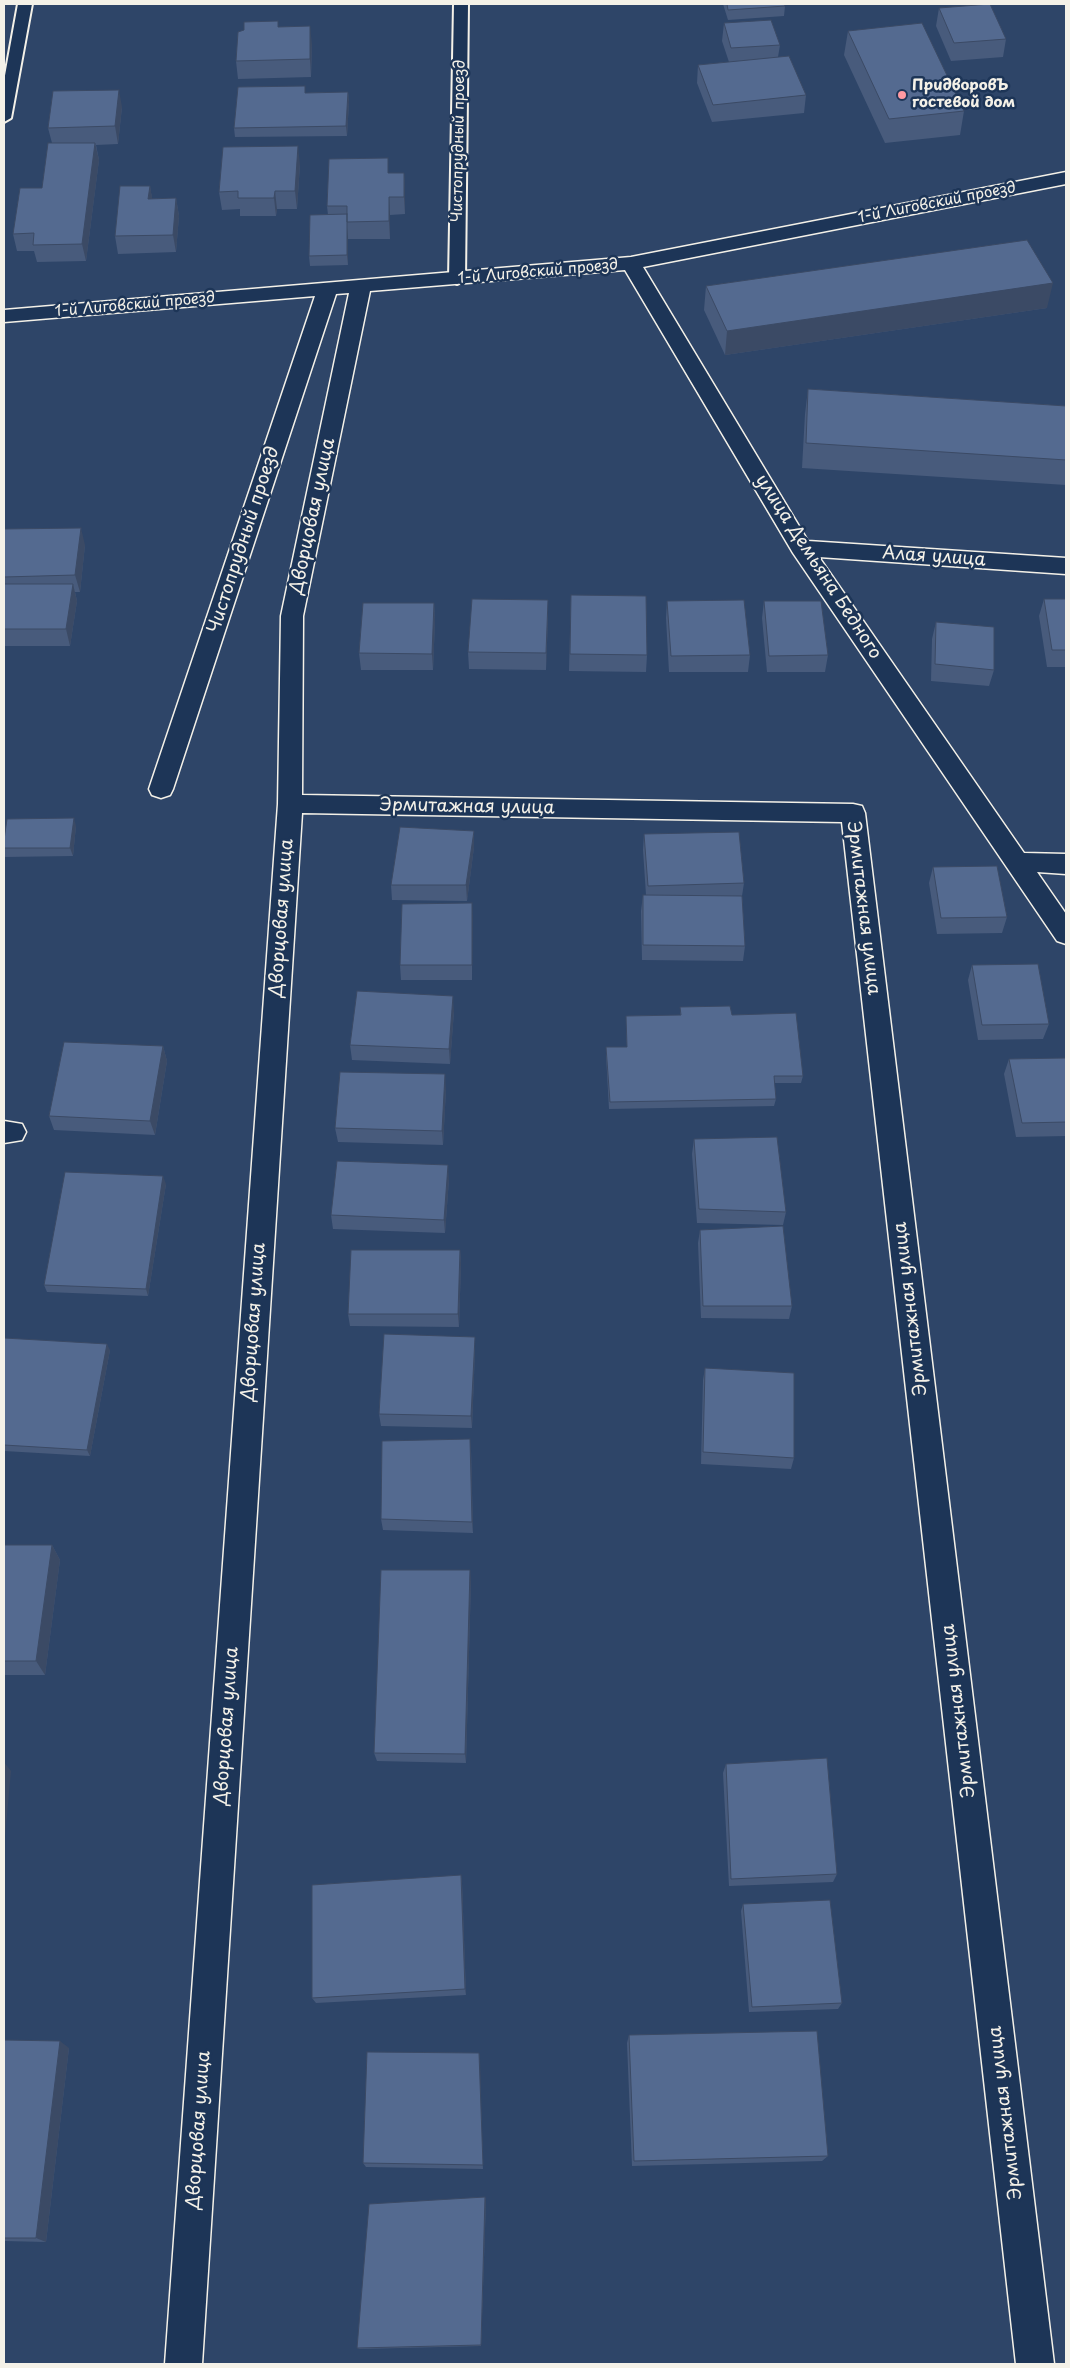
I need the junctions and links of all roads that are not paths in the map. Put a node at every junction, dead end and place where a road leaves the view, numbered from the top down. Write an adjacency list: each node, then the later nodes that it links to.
1 (25, 4): 3 (lane)
2 (461, 4): 6 (lane, Чистопрудный проезд)
3 (4, 118)
4 (1066, 178): 5 (street, 1-й Лиговский проезд)
5 (632, 264): 6 (street, 1-й Лиговский проезд); 10 (street, улица Демьяна Бедного)
6 (457, 279): 7 (street, 1-й Лиговский проезд)
7 (362, 286): 8 (street, 1-й Лиговский проезд); 13 (street, Дворцовая улица)
8 (327, 290): 9 (street, 1-й Лиговский проезд); 12 (street, Чистопрудный проезд)
9 (4, 316)
10 (801, 548): 11 (street, Алая улица); 14 (street, улица Демьяна Бедного)
11 (1066, 566)
12 (161, 789)
13 (290, 804): 17 (street, Дворцовая улица); 18 (street, Эрмитажная улица)
14 (1017, 862): 15 (street); 16 (street, улица Демьяна Бедного)
15 (1066, 864)
16 (1066, 934)
17 (183, 2364)
18 (1035, 2364)

